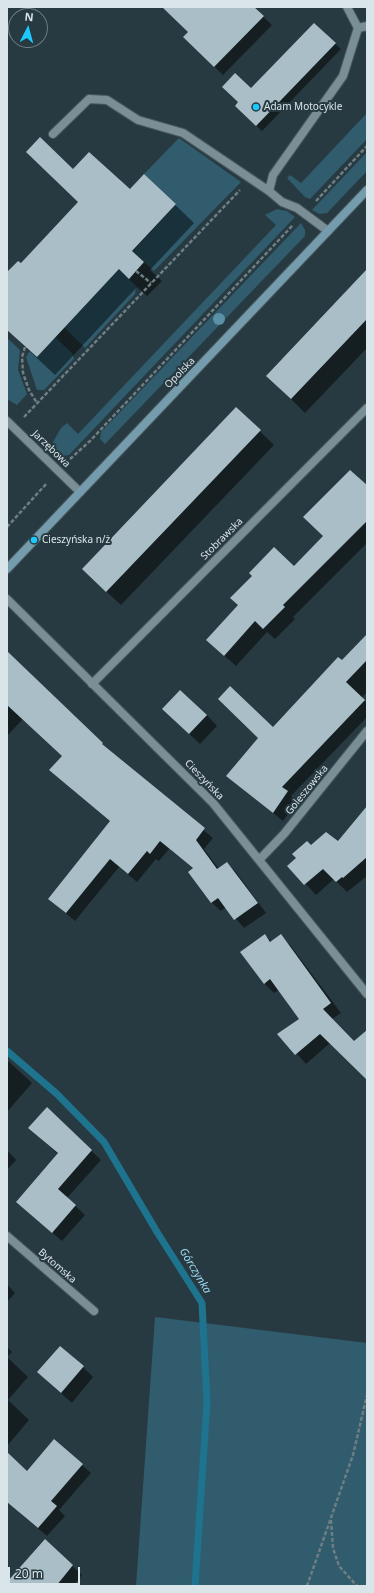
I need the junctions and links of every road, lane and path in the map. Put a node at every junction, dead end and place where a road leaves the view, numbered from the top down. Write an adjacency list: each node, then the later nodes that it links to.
1 (347, 7): 3 (street)
2 (367, 26): 3 (street)
3 (358, 28): 8 (street)
4 (53, 134): 6 (street)
5 (367, 146): 9 (path)
6 (250, 178): 8 (street); 12 (path)
7 (367, 190): 10 (street, Opolska)
8 (269, 191): 9 (street)
9 (304, 214): 10 (street); 18 (path)
10 (328, 231): 20 (street, Opolska)
11 (136, 271): 12 (path)
12 (151, 284): 14 (path)
13 (25, 347): 14 (path)
14 (37, 403): 17 (path)
15 (367, 408): 24 (street, Stobrawska)
16 (7, 421): 17 (street, Jarzębowa)
17 (14, 427): 20 (street, Jarzębowa)
18 (64, 463)
19 (51, 478): 21 (path)
20 (80, 492): 22 (street, Opolska)
21 (7, 526)
22 (7, 568)
23 (7, 599): 24 (street, Cieszyńska)
24 (92, 684): 26 (street, Cieszyńska)
25 (367, 731): 26 (street, Goleszowska)
26 (260, 859): 27 (street, Cieszyńska)
27 (367, 994)
28 (7, 1236): 29 (street, Bytomska)
29 (94, 1311)
30 (367, 1395): 31 (path)
31 (331, 1517): 32 (path); 33 (path)
32 (307, 1586)
33 (357, 1586)

